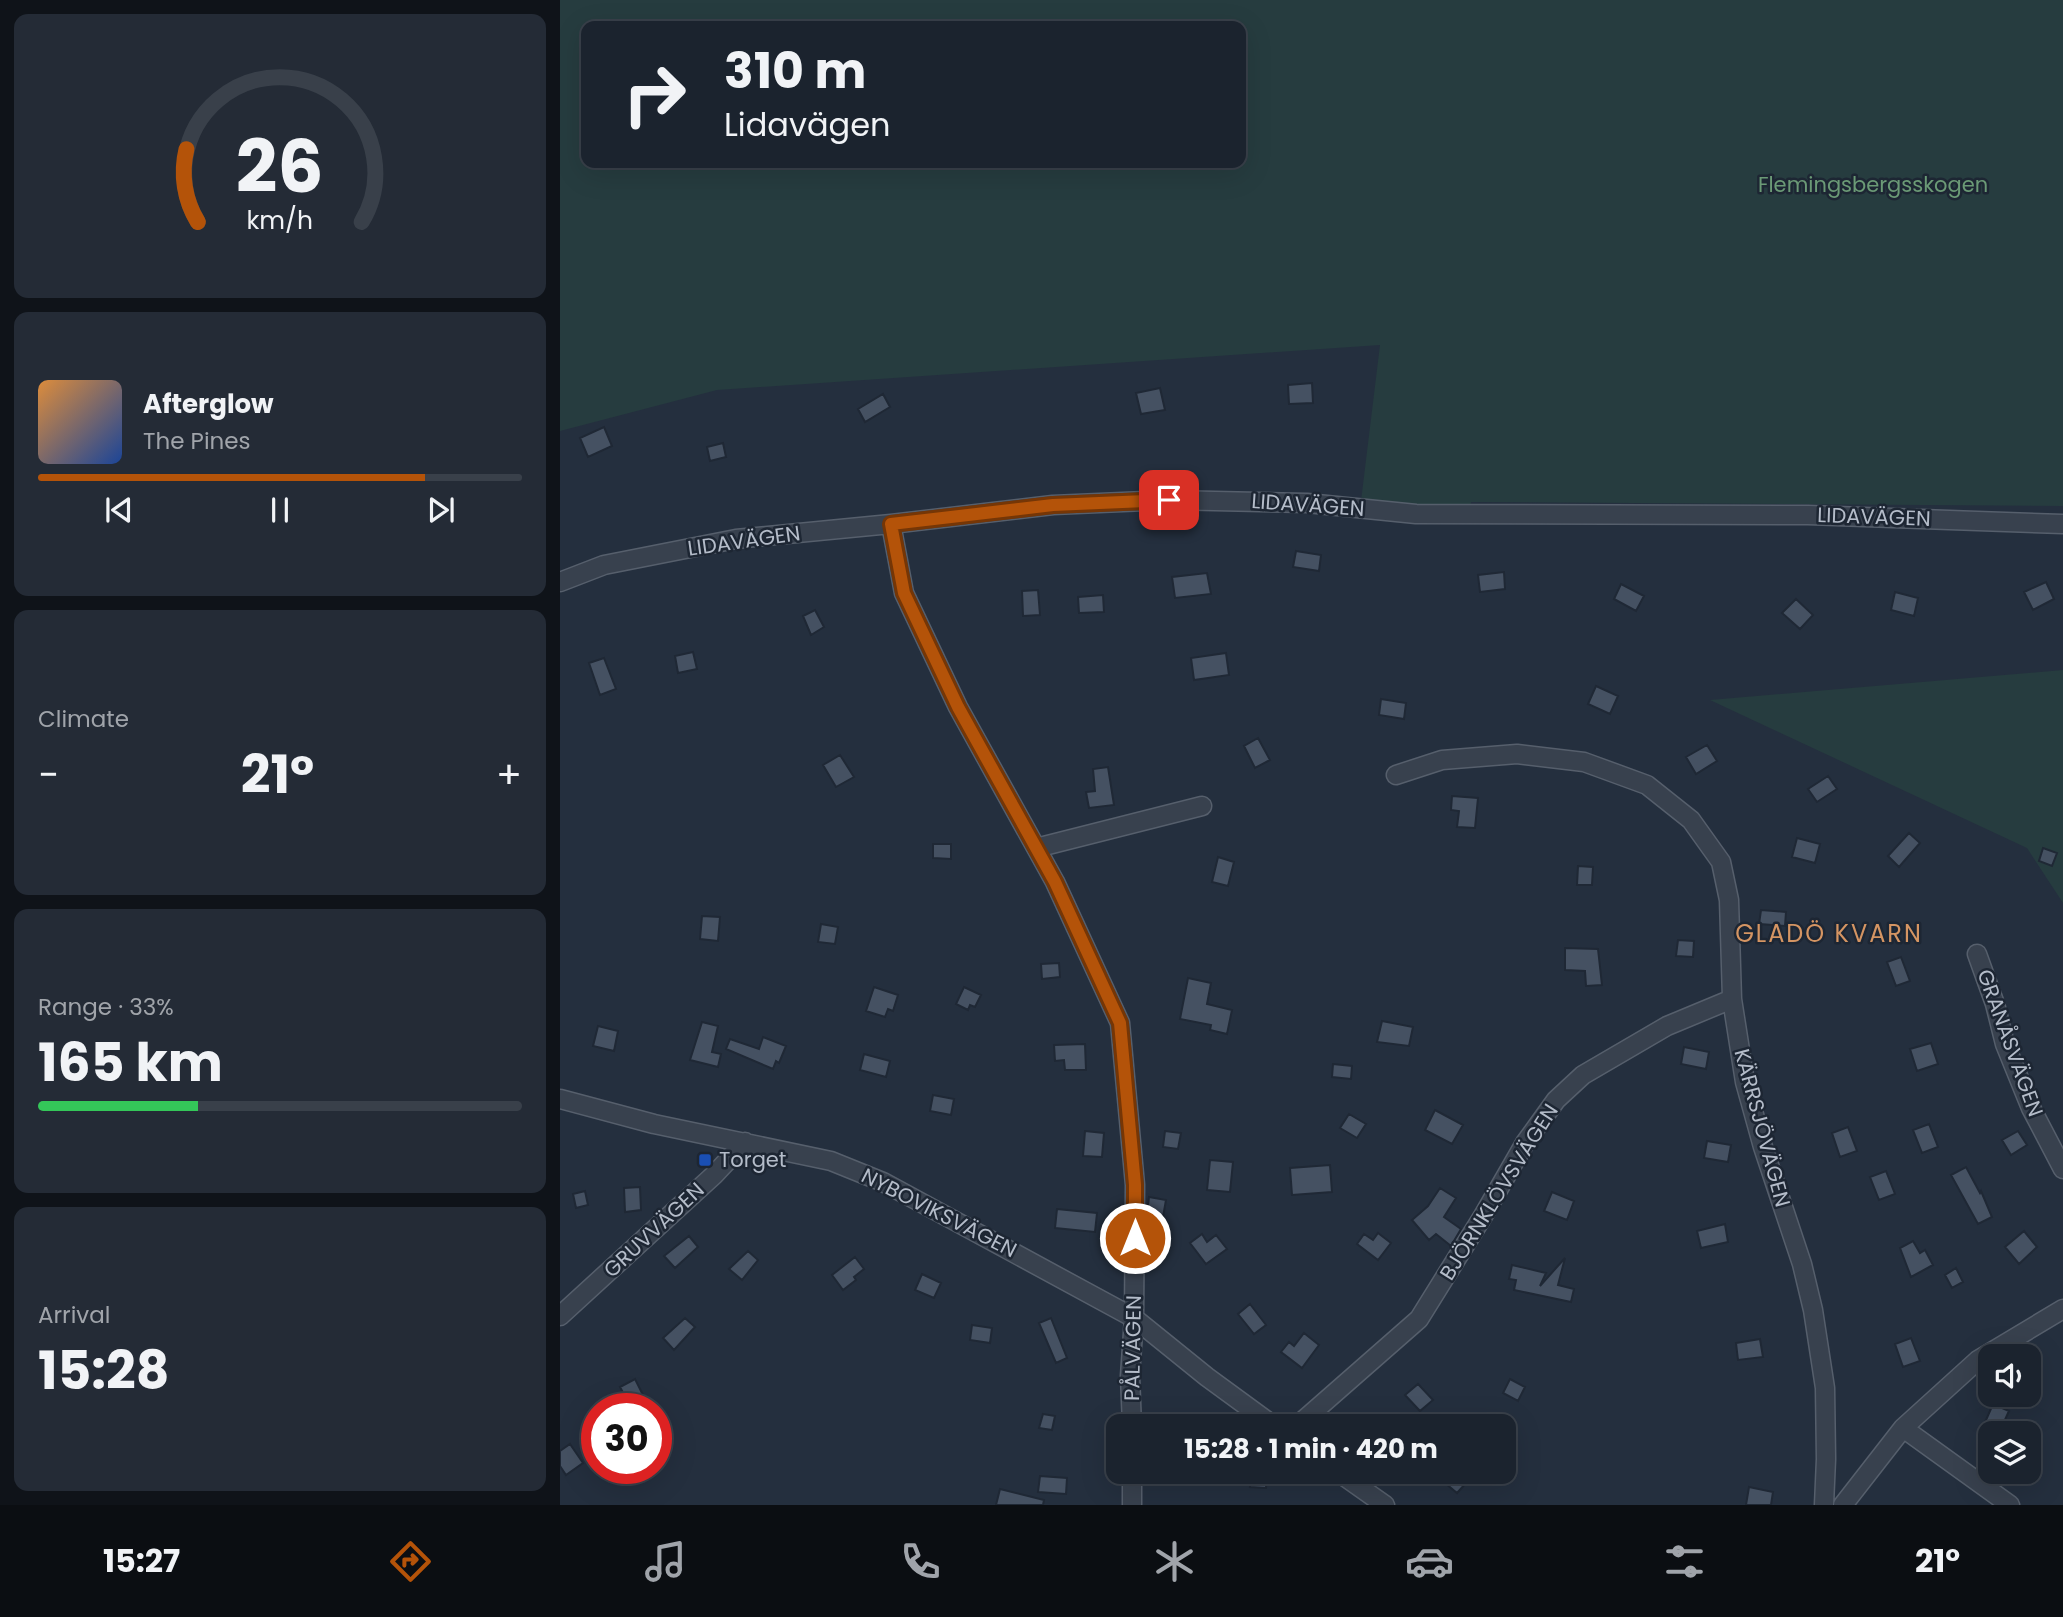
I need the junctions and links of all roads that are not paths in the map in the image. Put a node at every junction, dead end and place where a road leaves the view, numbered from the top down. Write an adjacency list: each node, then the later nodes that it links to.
1 (891, 524): 2 (street, LIDAVÄGEN); 3 (street, LIDAVÄGEN); 6 (street, PÅLVÄGEN)
2 (2063, 524)
3 (560, 582)
4 (1396, 775): 8 (street, KÄRRSJÖVÄGEN)
5 (1202, 806): 6 (street)
6 (1036, 848): 14 (street, PÅLVÄGEN)
7 (1977, 954): 11 (street, GRANÅSVÄGEN)
8 (1732, 999): 17 (street, BJÖRNKLÖVSVÄGEN); 23 (street, KÄRRSJÖVÄGEN)
9 (560, 1098): 10 (street, NYBOVIKSVÄGEN)
10 (745, 1142): 13 (street, GRUVVÄGEN); 14 (street, NYBOVIKSVÄGEN)
11 (2063, 1169)
12 (2063, 1309): 18 (street)
13 (560, 1316)
14 (1134, 1318): 15 (street, PÅLVÄGEN); 16 (street, NYBOVIKSVÄGEN)
15 (1132, 1414)
16 (1258, 1414)
17 (1311, 1414)
18 (1903, 1428): 24 (street); 25 (street)
19 (1132, 1484): 21 (street)
20 (1355, 1484): 22 (street)
21 (1132, 1505)
22 (1385, 1505)
23 (1824, 1505)
24 (1843, 1505)
25 (2010, 1505)

